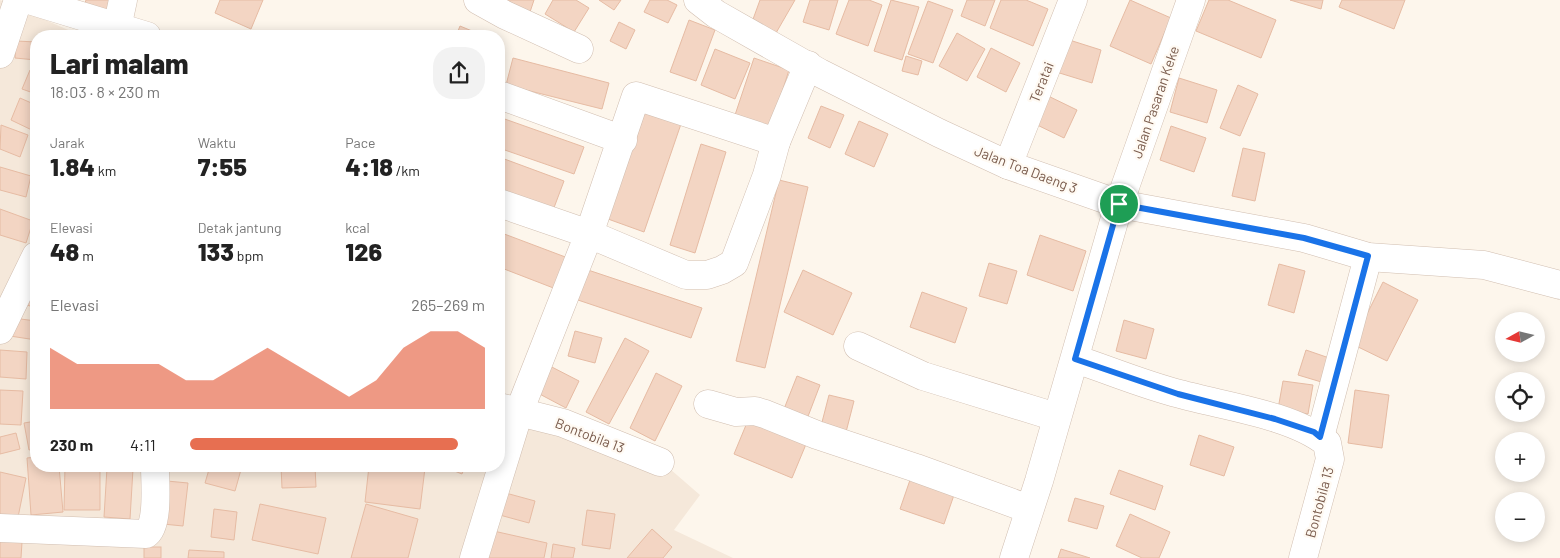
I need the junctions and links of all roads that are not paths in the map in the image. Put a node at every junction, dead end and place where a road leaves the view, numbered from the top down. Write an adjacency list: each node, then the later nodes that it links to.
1 (18, 0): 11 (street)
2 (29, 0): 8 (street)
3 (123, 0): 8 (street)
4 (478, 0): 10 (street)
5 (698, 0): 12 (street, Jalan Toa Daeng 3)
6 (1073, 0): 16 (street, Teratai)
7 (1191, 0): 17 (street, Jalan Pasaran Keke)
8 (117, 28): 9 (street)
9 (124, 30)
10 (579, 48)
11 (0, 54)
12 (808, 65): 15 (street); 16 (street, Jalan Toa Daeng 3)
13 (505, 97): 14 (street)
14 (623, 140): 15 (street); 19 (street)
15 (776, 142): 19 (street)
16 (1008, 164): 17 (street, Jalan Toa Daeng 3)
17 (1119, 204): 20 (street, Jalan Toa Daeng 3); 25 (street, Jalan Pasaran Keke)
18 (505, 205): 19 (street)
19 (589, 234): 27 (street)
20 (1368, 256): 22 (street, Jalan Toa Daeng 3); 30 (street)
21 (30, 268): 23 (street)
22 (1560, 285)
23 (0, 330)
24 (858, 346): 28 (street)
25 (1075, 359): 28 (street, Jalan Pasaran Keke); 30 (street)
26 (708, 404): 34 (street)
27 (509, 409): 29 (street); 31 (street, Bontobila 13)
28 (1056, 417): 34 (street, Jalan Pasaran Keke)
29 (505, 426)
30 (1320, 437): 38 (street, Bontobila 13)
31 (660, 462)
32 (155, 472): 35 (street)
33 (494, 472): 36 (street)
34 (1029, 509): 37 (street, Jalan Pasaran Keke)
35 (0, 528)
36 (474, 558)
37 (1014, 558)
38 (1303, 558)

